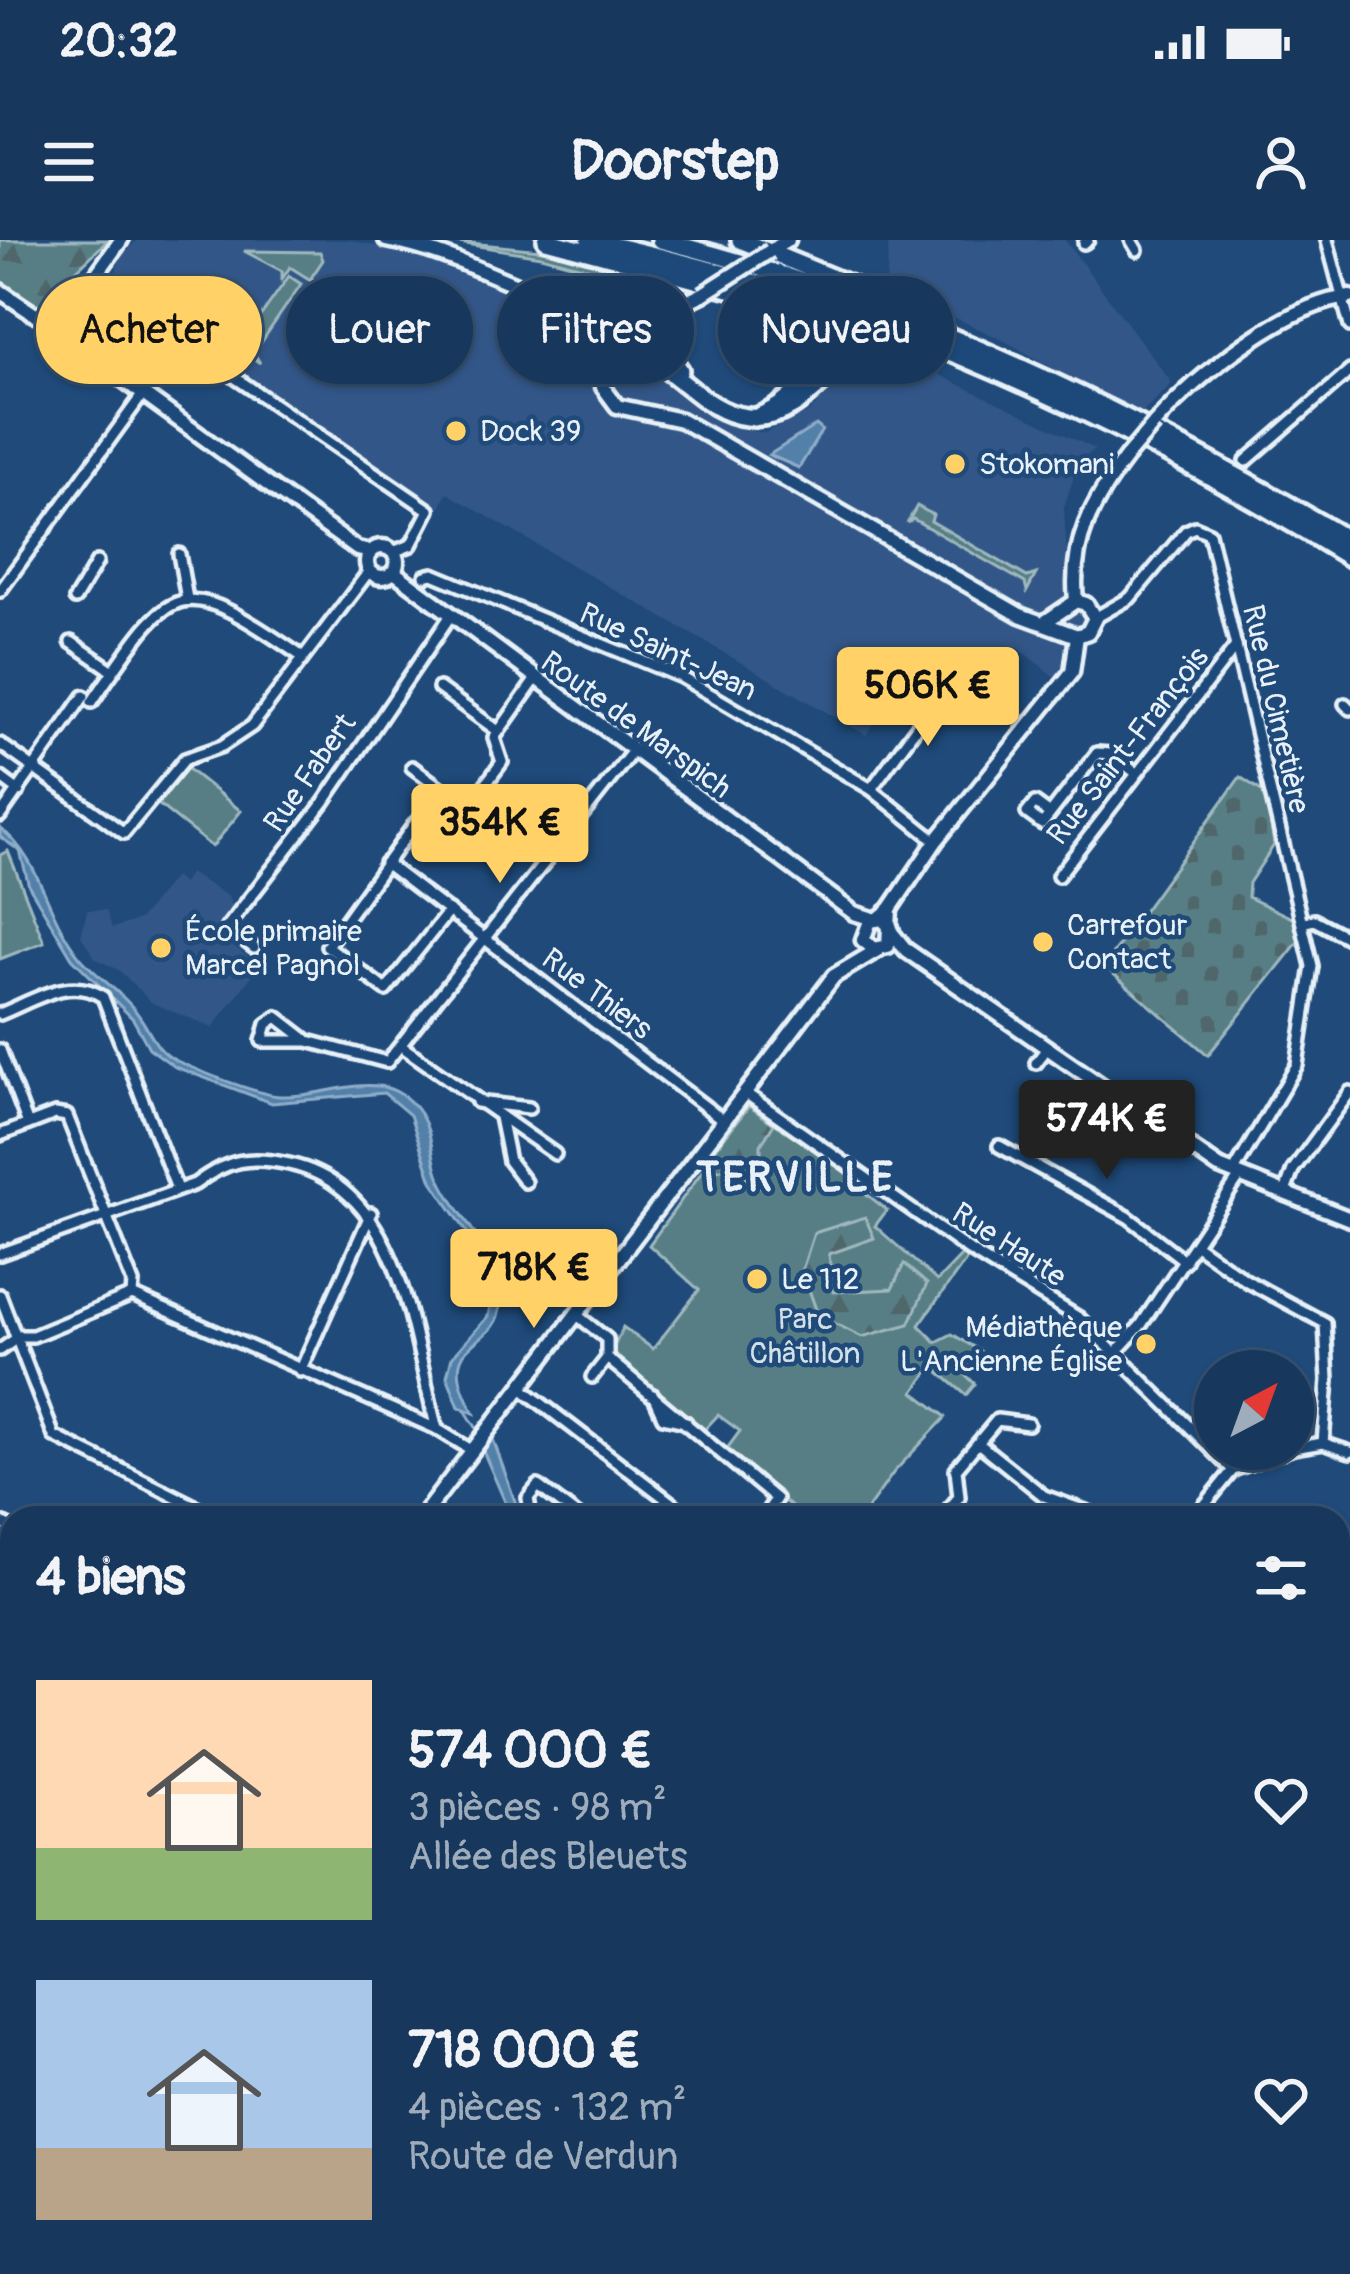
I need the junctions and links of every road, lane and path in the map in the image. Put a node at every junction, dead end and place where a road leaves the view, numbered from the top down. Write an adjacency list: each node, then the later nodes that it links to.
1 (121, 240): 9 (main road)
2 (386, 240): 12 (main road)
3 (546, 240): 30 (highway)
4 (589, 240): 21 (highway)
5 (659, 240): 13 (highway)
6 (740, 240): 14 (highway)
7 (788, 240): 17 (main road, bridge)
8 (1327, 240): 16 (street)
9 (97, 271): 10 (main road); 11 (main road)
10 (94, 276)
11 (98, 276)
12 (498, 276)
13 (784, 276)
14 (827, 276)
15 (0, 291): 18 (main road)
16 (1346, 297): 19 (street); 44 (main road, bridge)
17 (694, 299)
18 (36, 314)
19 (1350, 326)
20 (954, 337): 32 (highway)
21 (958, 354): 30 (highway); 36 (highway)
22 (1350, 371): 31 (street)
23 (130, 384): 28 (main road)
24 (245, 384): 34 (street)
25 (604, 384): 47 (main road)
26 (681, 384): 29 (highway)
27 (694, 384): 29 (highway)
28 (143, 394): 33 (main road); 41 (street)
29 (705, 399): 30 (highway)
30 (754, 418)
31 (1246, 461)
32 (1350, 541)
33 (371, 552): 34 (main road); 38 (main road)
34 (393, 552): 39 (main road)
35 (179, 554): 43 (street)
36 (1350, 558)
37 (97, 562): 42 (street)
38 (370, 570): 39 (main road); 51 (street)
39 (394, 572): 45 (main road, Route de Marspich)
40 (425, 576): 63 (street, Rue Saint-Jean)
41 (0, 591)
42 (75, 599)
43 (187, 599): 51 (street); 52 (street)
44 (1076, 601): 46 (main road); 47 (main road)
45 (449, 618): 53 (main road, Route de Marspich); 80 (street, Rue Fabert)
46 (1094, 618): 48 (main road); 50 (street, Rue du Cimetière)
47 (1060, 620): 48 (main road)
48 (1077, 636): 70 (main road)
49 (70, 642): 52 (street)
50 (1236, 646): 61 (street, Rue Saint-François); 75 (street, Rue du Cimetière)
51 (301, 656): 60 (street)
52 (113, 671): 60 (street)
53 (535, 680): 56 (street); 58 (main road, Route de Marspich)
54 (949, 683): 63 (street)
55 (439, 688): 56 (street)
56 (499, 731): 65 (street)
57 (0, 744): 60 (street)
58 (632, 752): 76 (main road, Route de Marspich); 79 (street)
59 (412, 767): 65 (street)
60 (35, 770): 64 (street)
61 (1136, 773): 66 (street); 72 (street, Rue Saint-François)
62 (0, 777): 64 (street)
63 (871, 789): 70 (street, Rue Saint-Jean)
64 (20, 791): 67 (street)
65 (468, 808): 69 (street)
66 (1050, 814)
67 (0, 816)
68 (416, 822): 71 (street)
69 (492, 826)
70 (936, 841): 73 (main road)
71 (385, 863): 74 (street, Rue Thiers); 74 (street)
72 (1058, 876)
73 (890, 909): 76 (main road); 77 (main road)
74 (449, 911): 79 (street, Rue Thiers)
75 (1305, 922): 78 (street); 102 (street, Rue du Cimetière)
76 (869, 927): 77 (main road); 81 (main road); 83 (main road)
77 (892, 931): 81 (main road); 82 (main road)
78 (1350, 939)
79 (487, 940): 87 (street); 97 (street, Rue Thiers)
80 (254, 948)
81 (881, 949): 82 (main road); 83 (main road)
82 (906, 950): 86 (main road)
83 (855, 959): 90 (main road)
84 (0, 1015): 104 (street)
85 (308, 1041): 85 (street); 87 (street)
86 (1048, 1047): 89 (street); 102 (main road)
87 (404, 1048): 92 (street)
88 (0, 1050): 98 (street)
89 (1036, 1063)
90 (744, 1092): 97 (main road); 117 (street, Rue Haute)
91 (1350, 1092): 94 (street)
92 (477, 1102): 93 (street); 96 (street)
93 (530, 1108)
94 (1334, 1112): 95 (street); 105 (street)
95 (1350, 1116)
96 (500, 1117): 101 (street); 103 (street)
97 (723, 1120): 114 (main road)
98 (28, 1124): 99 (street); 107 (street)
99 (0, 1135)
100 (999, 1147): 111 (street)
101 (555, 1154)
102 (1237, 1175): 105 (main road); 109 (street, Rue du Cimetière)
103 (525, 1182)
104 (177, 1189): 106 (street); 107 (street)
105 (1286, 1192): 108 (main road)
106 (370, 1213): 119 (street); 123 (street)
107 (105, 1215): 110 (street); 112 (street)
108 (1350, 1219)
109 (1196, 1245): 111 (street, Rue du Cimetière); 126 (street)
110 (0, 1254)
111 (1185, 1261): 117 (street, Rue du Cimetière)
112 (132, 1294): 115 (street); 119 (street)
113 (0, 1295): 115 (street)
114 (577, 1315): 118 (street); 121 (main road)
115 (20, 1336): 116 (street); 131 (street)
116 (0, 1350)
117 (1116, 1352): 124 (street, Rue Haute)
118 (607, 1358): 120 (street); 136 (street)
119 (300, 1371): 123 (street)
120 (592, 1377)
121 (521, 1388): 128 (main road); 135 (street)
122 (1028, 1424): 125 (street)
123 (437, 1429): 128 (street)
124 (1194, 1430)
125 (977, 1443): 137 (street); 138 (street)
126 (1323, 1443): 127 (street); 129 (street)
127 (1314, 1445)
128 (473, 1451): 132 (main road)
129 (1350, 1452)
130 (1234, 1470): 139 (street)
131 (195, 1506)
132 (430, 1506)
133 (529, 1506): 134 (street)
134 (564, 1506)
135 (673, 1506)
136 (771, 1506)
137 (951, 1506)
138 (1072, 1506)
139 (1204, 1506)

